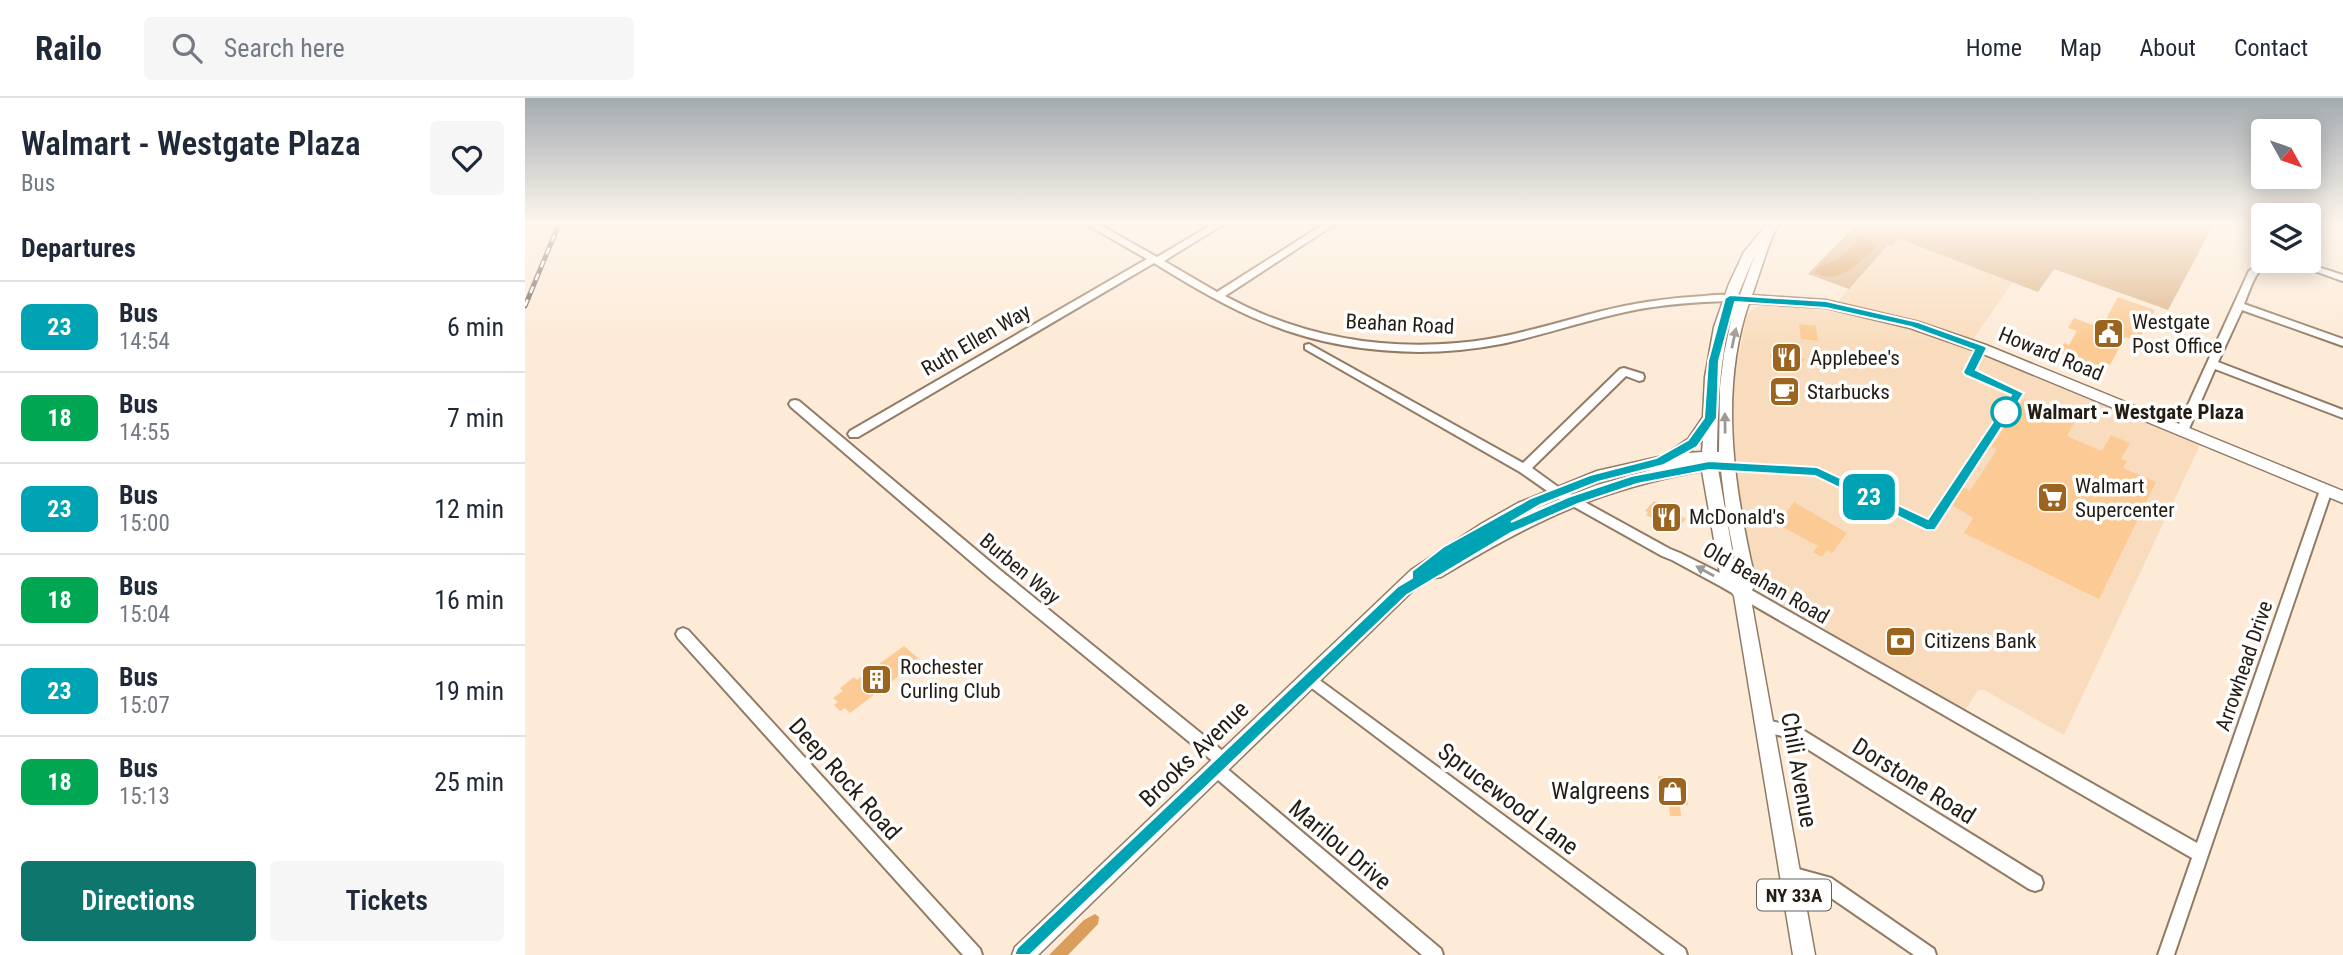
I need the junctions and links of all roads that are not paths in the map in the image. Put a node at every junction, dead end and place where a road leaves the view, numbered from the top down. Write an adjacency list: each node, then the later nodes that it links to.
1 (1149, 264): 19 (street, Ruth Ellen Way)
2 (1163, 264): 8 (street, Beahan Road)
3 (1268, 264): 8 (street)
4 (1758, 264): 9 (main road, Chili Avenue / NY 33A)
5 (2266, 264): 10 (street)
6 (2297, 264): 7 (street)
7 (2343, 278)
8 (1218, 296): 9 (street, Beahan Road)
9 (1737, 298): 17 (main road, Chili Avenue / NY 33A); 18 (main road, Howard Road); 22 (main road, Chili Avenue / NY 33A, one-way to 9)
10 (2238, 305): 11 (street); 13 (street)
11 (2343, 343)
12 (1309, 347): 23 (street, Old Beahan Road)
13 (2212, 364): 16 (street); 18 (street)
14 (1639, 377): 23 (street)
15 (795, 404): 33 (street, Burben Way)
16 (2343, 414)
17 (1711, 418): 20 (main road); 21 (main road, Chili Avenue / NY 33A)
18 (2182, 430): 24 (main road, Howard Road)
19 (854, 434)
20 (1660, 461): 21 (main road, Brooks Avenue); 25 (main road, Brooks Avenue)
21 (1709, 461): 22 (main road, Brooks Avenue); 27 (main road, Brooks Avenue); 29 (main road, Chili Avenue / NY 33A)
22 (1726, 462): 29 (main road, Chili Avenue / NY 33A)
23 (1524, 470): 25 (street, Old Beahan Road)
24 (2326, 490): 26 (main road, Howard Road); 34 (street, Arrowhead Drive)
25 (1557, 492): 27 (street, Old Beahan Road); 28 (main road, Brooks Avenue)
26 (2343, 497)
27 (1573, 500): 28 (main road, Brooks Avenue); 29 (street, Old Beahan Road, one-way to 27)
28 (1402, 591): 31 (main road, Brooks Avenue)
29 (1742, 594): 32 (main road, Chili Avenue / NY 33A); 34 (street, Old Beahan Road)
30 (683, 634): 37 (street, Deep Rock Road)
31 (1310, 679): 33 (main road, Brooks Avenue); 40 (street, Sprucewood Lane)
32 (1766, 726): 35 (main road, Chili Avenue / NY 33A); 36 (street, Dorstone Road)
33 (1220, 765): 38 (main road, Brooks Avenue); 39 (street, Marilou Drive)
34 (2201, 855): 43 (street, Arrowhead Drive)
35 (1791, 875): 41 (main road, Chili Avenue / NY 33A); 42 (street)
36 (2035, 883)
37 (974, 955)
38 (1023, 955)
39 (1435, 955)
40 (1679, 955)
41 (1804, 955)
42 (1928, 955)
43 (2167, 955)

